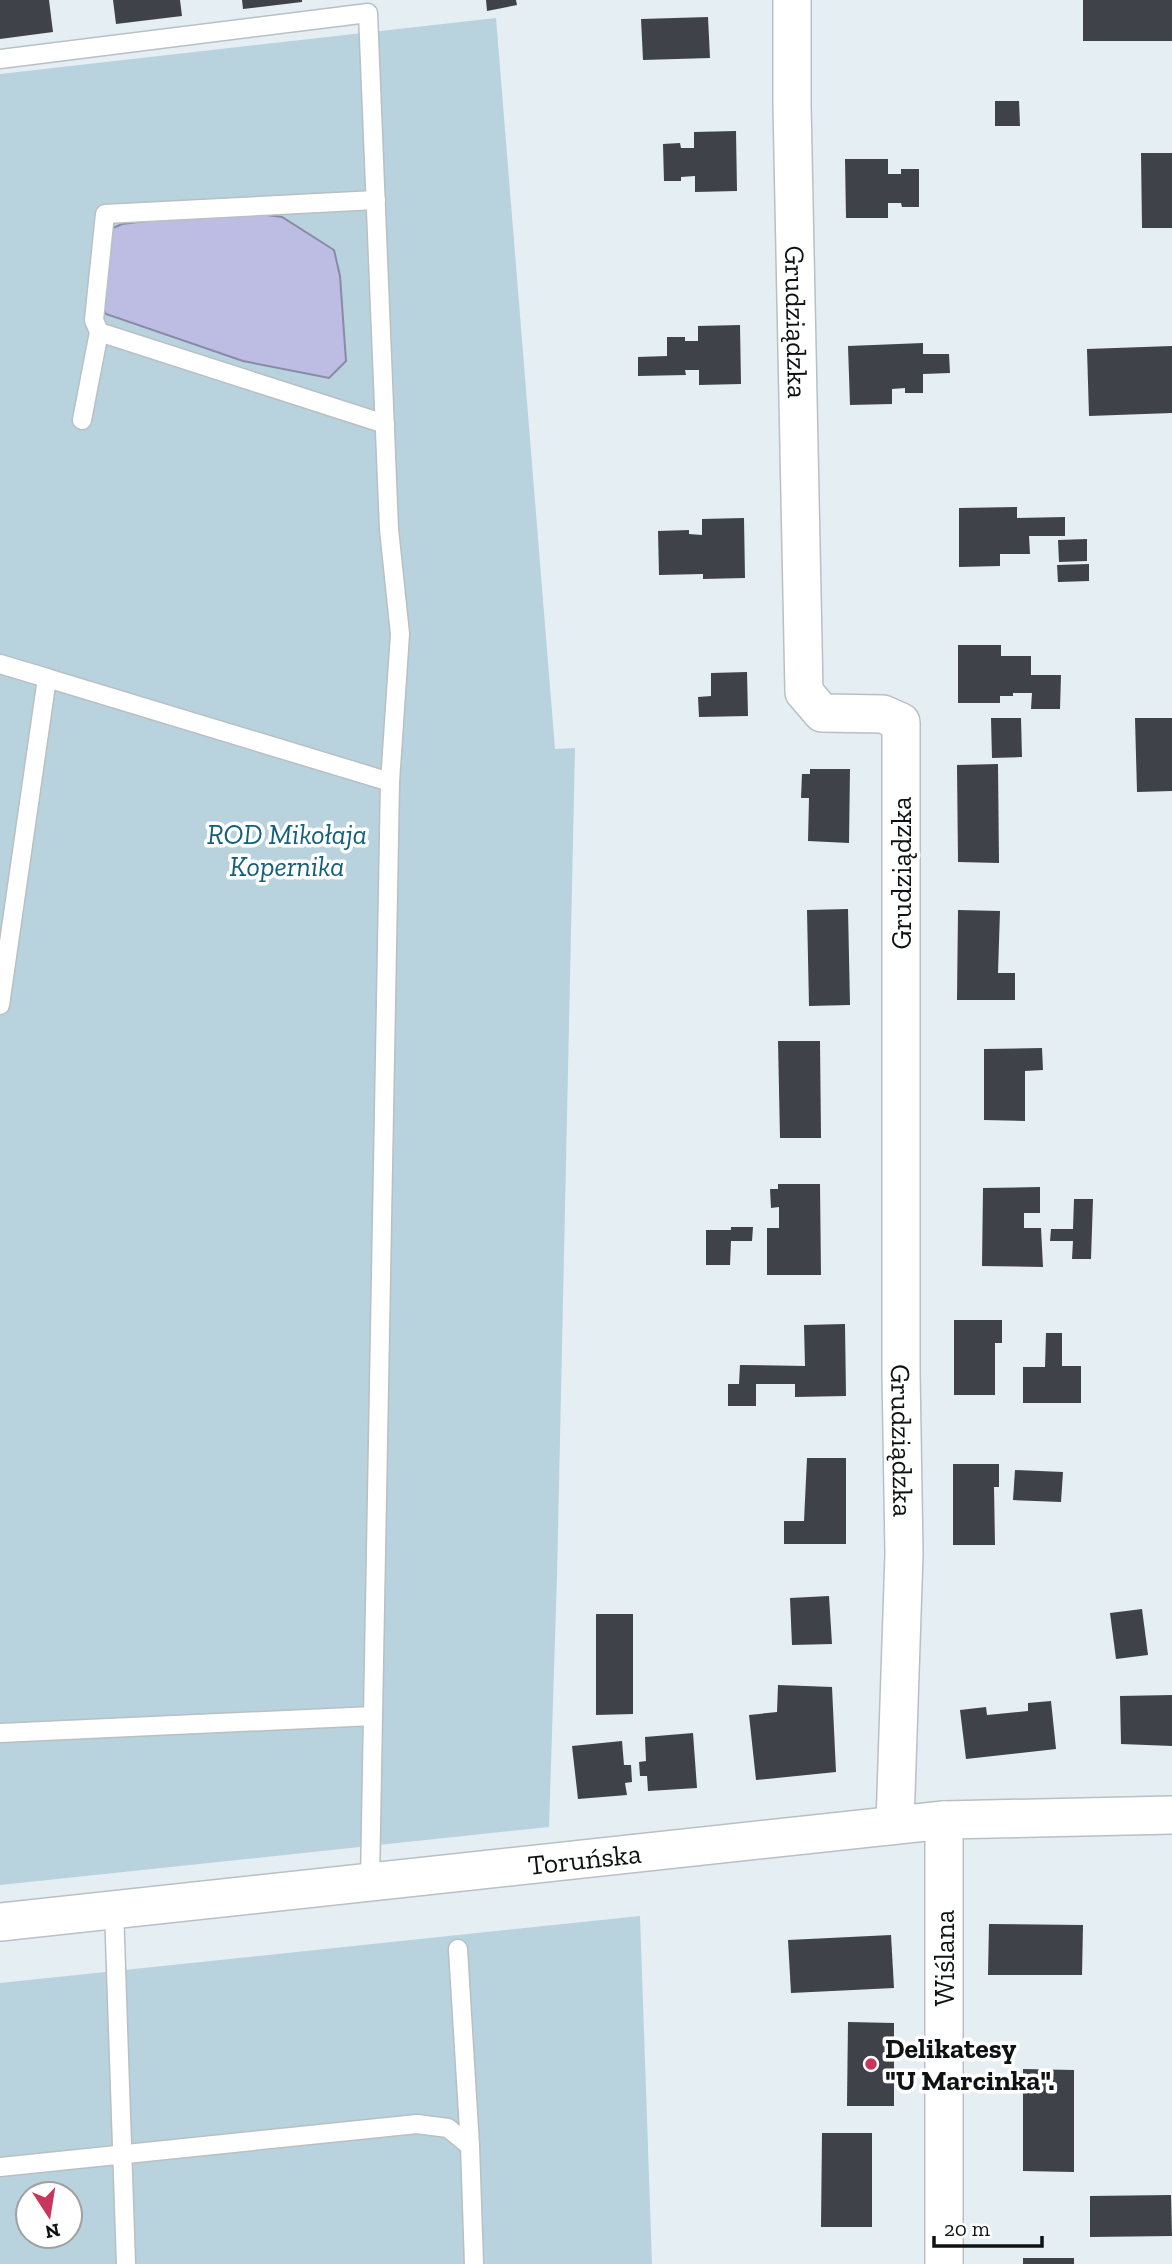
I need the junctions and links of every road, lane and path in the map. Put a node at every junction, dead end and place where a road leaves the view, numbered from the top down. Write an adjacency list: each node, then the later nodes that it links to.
1 (792, 0): 15 (street, Grudziądzka)
2 (0, 59): 3 (lane)
3 (376, 200): 4 (lane); 6 (lane)
4 (99, 332): 5 (lane); 6 (lane)
5 (82, 419)
6 (385, 424): 9 (lane)
7 (0, 664): 8 (lane)
8 (47, 678): 9 (lane); 10 (lane)
9 (390, 782): 11 (lane)
10 (0, 1005)
11 (373, 1716): 12 (lane); 16 (lane)
12 (0, 1733)
13 (1172, 1815): 14 (street, Toruńska)
14 (943, 1820): 15 (street, Toruńska); 25 (street, Wiślana)
15 (895, 1824): 16 (street, Toruńska)
16 (370, 1881): 17 (street, Toruńska)
17 (114, 1909): 18 (street, Toruńska); 21 (lane)
18 (0, 1922)
19 (458, 1949): 20 (lane)
20 (470, 2147): 21 (lane); 24 (lane)
21 (121, 2155): 22 (lane); 23 (lane)
22 (0, 2167)
23 (126, 2264)
24 (474, 2264)
25 (944, 2264)

